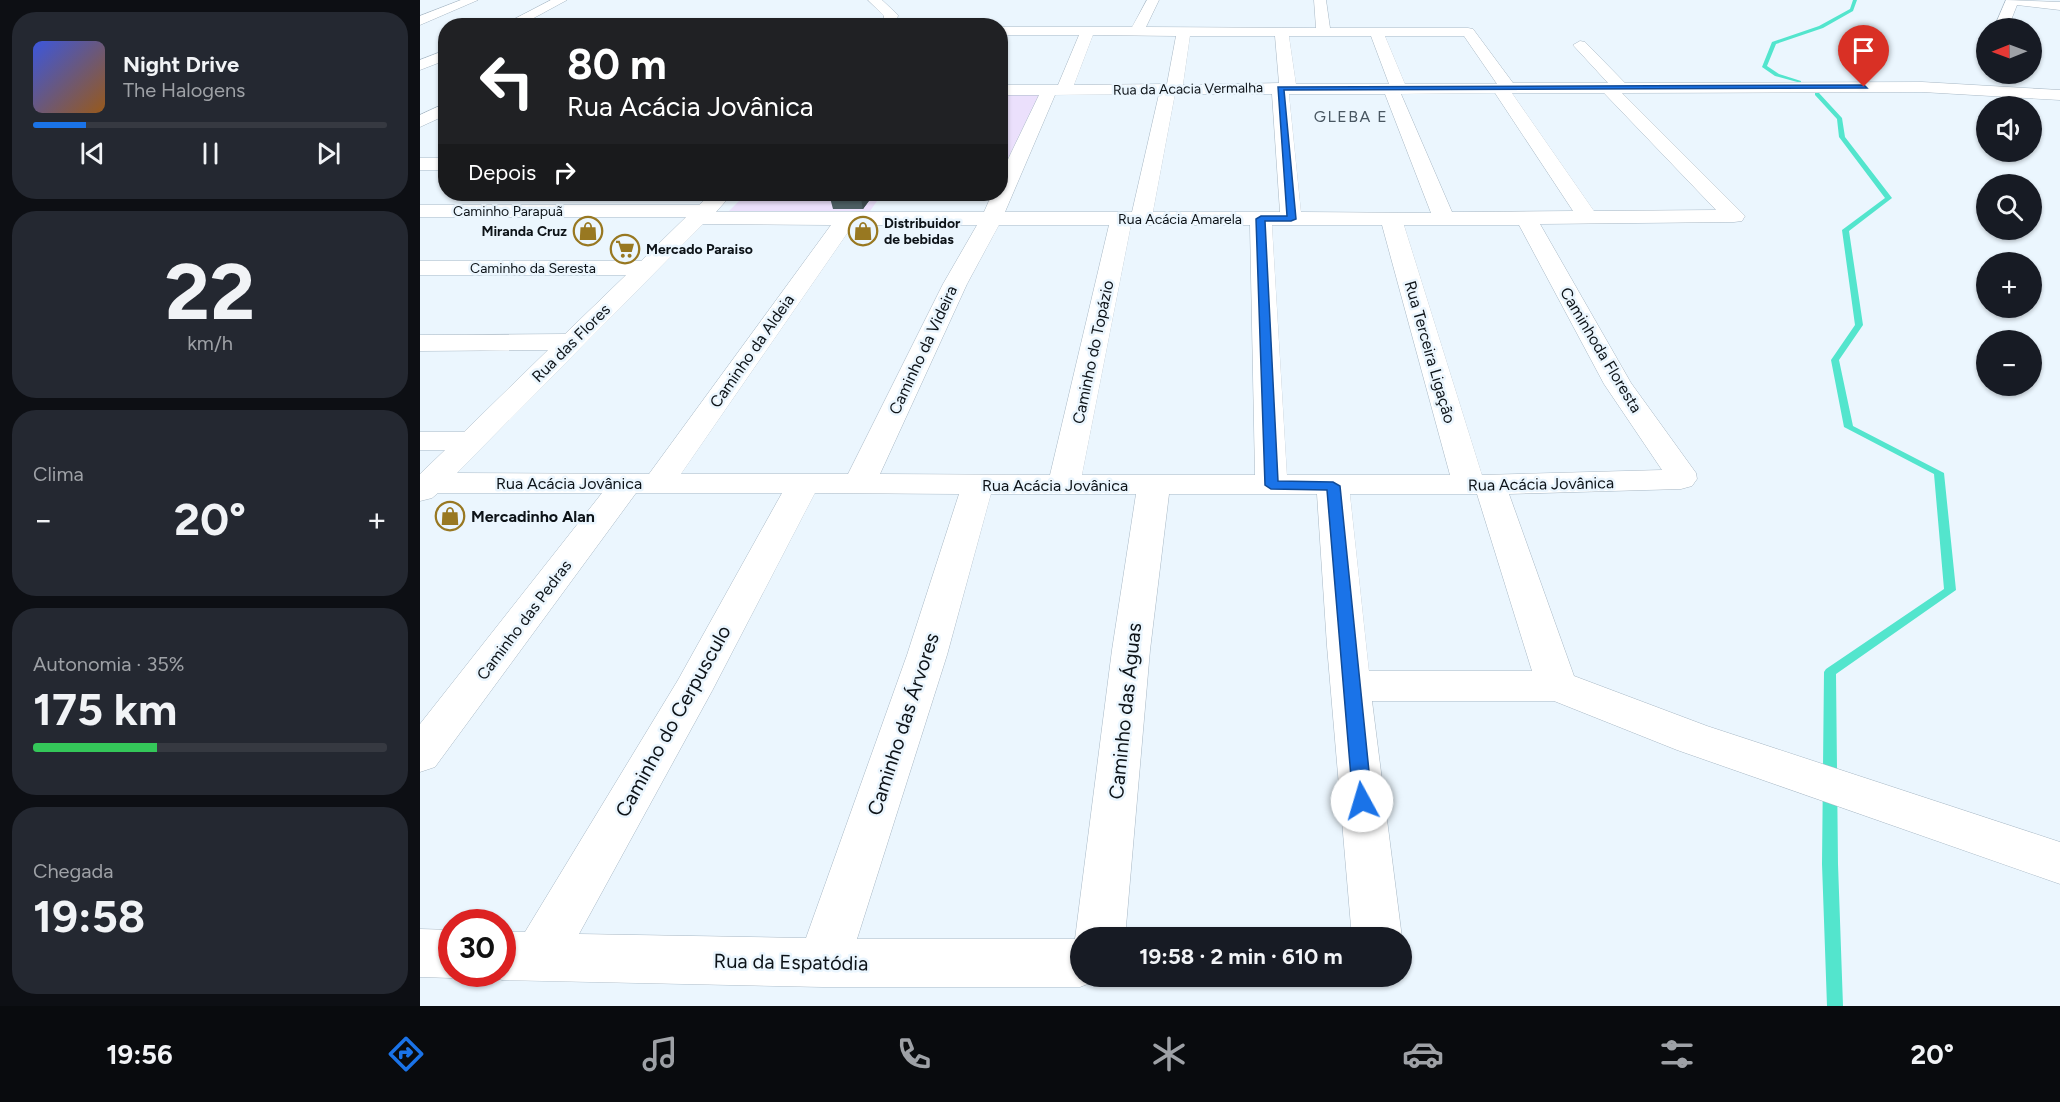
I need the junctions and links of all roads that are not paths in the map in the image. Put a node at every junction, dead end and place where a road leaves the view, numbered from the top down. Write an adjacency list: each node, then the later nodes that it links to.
1 (472, 0): 8 (street)
2 (561, 0): 9 (street)
3 (874, 0): 10 (street)
4 (1153, 0): 15 (street)
5 (1320, 0): 19 (street)
6 (2013, 0): 7 (street); 11 (street)
7 (2060, 6)
8 (442, 18)
9 (524, 18)
10 (890, 18)
11 (2005, 18)
12 (438, 20): 13 (street)
13 (423, 29)
14 (1008, 31): 16 (street)
15 (1137, 31): 16 (street); 17 (street)
16 (1088, 32): 30 (street, Caminho da Videira)
17 (1184, 32): 18 (street); 28 (street, Caminho do Topázio)
18 (1281, 32): 19 (street); 24 (street)
19 (1323, 32): 20 (street)
20 (1376, 32): 25 (street); 26 (street)
21 (1580, 45): 27 (street)
22 (438, 57): 23 (street)
23 (420, 65)
24 (1284, 88): 25 (street, Rua da Acacia Vermalha); 28 (street, Rua da Acacia Vermalha); 48 (street)
25 (1395, 88): 26 (street, Rua da Acacia Vermalha); 49 (street)
26 (1504, 88): 27 (street, Rua da Acacia Vermalha); 41 (street)
27 (1615, 88): 31 (street, Rua da Acacia Vermalha); 41 (street, Rua Acácia Amarela)
28 (1171, 89): 30 (street, Rua da Acacia Vermalha); 46 (street, Caminho do Topázio)
29 (1008, 90): 30 (street, Rua da Acacia Vermalha)
30 (1057, 90): 37 (street, Caminho da Videira)
31 (2060, 95)
32 (438, 112): 33 (street)
33 (420, 122): 34 (street)
34 (438, 123)
35 (420, 164): 36 (street)
36 (438, 164)
37 (1008, 186)
38 (1000, 201): 45 (street, Caminho da Videira)
39 (708, 208): 40 (street, Caminho Parapuã); 44 (street, Rua Acácia Amarela); 51 (street, Rua das Flores)
40 (420, 211)
41 (1587, 217): 43 (street, Rua Acácia Amarela)
42 (1392, 218): 48 (street, Rua Acácia Amarela); 49 (street, Rua Acácia Amarela); 64 (street, Rua Terceira Ligação)
43 (1526, 218): 49 (street, Rua Acácia Amarela); 56 (street, Caminhoda Floresta)
44 (846, 219): 45 (street, Rua Acácia Amarela); 57 (street, Caminho da Aldeia)
45 (991, 219): 46 (street, Rua Acácia Amarela); 60 (street, Caminho da Videira)
46 (1131, 219): 47 (street, Rua Acácia Amarela); 61 (street, Caminho do Topázio)
47 (1261, 219): 48 (street, Rua Acácia Amarela); 63 (street)
48 (1291, 219)
49 (1444, 219)
50 (420, 268): 51 (street, Caminho da Seresta)
51 (647, 268): 52 (street, Rua das Flores)
52 (572, 342): 53 (street); 55 (street, Rua das Flores)
53 (420, 343)
54 (420, 441): 55 (street)
55 (471, 441): 66 (street, Rua das Flores)
56 (1681, 479): 64 (street, Rua Acácia Jovânica)
57 (643, 483): 58 (street, Rua Acácia Jovânica); 66 (street, Rua Acácia Jovânica); 69 (street, Caminho das Pedras)
58 (804, 483): 60 (street, Rua Acácia Jovânica); 75 (street, Caminho do Cerpusculo)
59 (978, 484): 60 (street, Rua Acácia Jovânica); 61 (street, Rua Acácia Jovânica); 76 (street, Caminho das Árvores)
60 (859, 485)
61 (1064, 485): 62 (street, Rua Acácia Jovânica)
62 (1154, 485): 63 (street, Rua Acácia Jovânica); 71 (street, Caminho das Águas)
63 (1271, 485): 65 (street, Rua Acácia Jovânica)
64 (1480, 485): 65 (street, Rua Acácia Jovânica); 68 (street, Rua Terceira Ligação)
65 (1333, 486): 67 (street)
66 (425, 487)
67 (1350, 686): 68 (street); 72 (street)
68 (1557, 686): 70 (street)
69 (420, 755)
70 (2060, 863)
71 (1101, 927)
72 (1376, 927)
73 (420, 953): 74 (street)
74 (438, 954)
75 (521, 956): 76 (street, Rua da Espatódia)
76 (824, 963): 77 (street, Rua da Espatódia)
77 (1070, 963)

